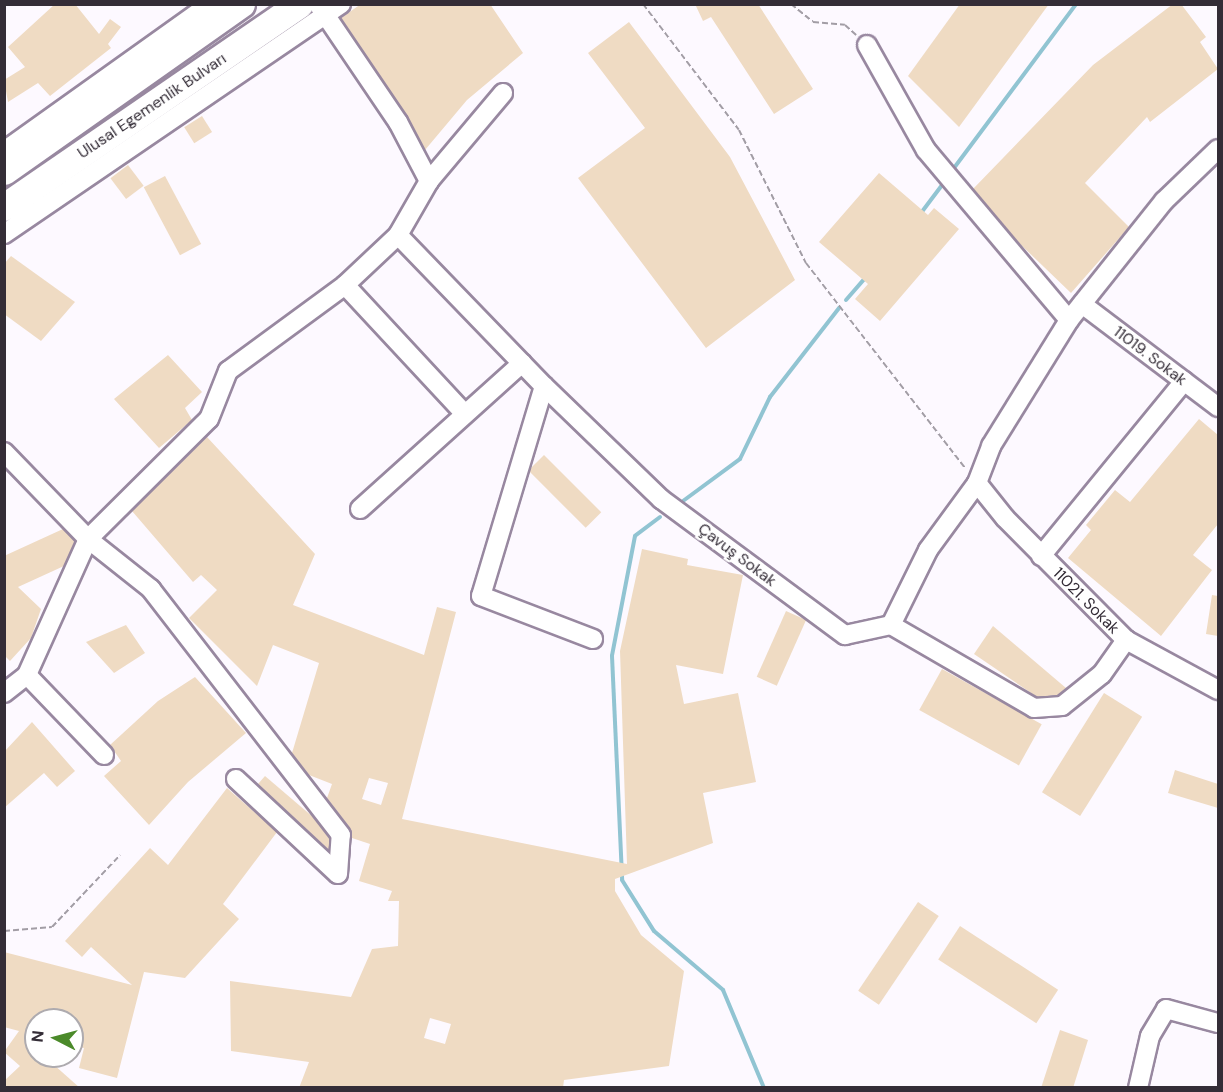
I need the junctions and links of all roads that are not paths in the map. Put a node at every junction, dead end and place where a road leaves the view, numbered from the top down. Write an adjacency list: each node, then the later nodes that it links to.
1 (210, 4): 9 (street)
2 (241, 4): 10 (highway, Ulusal Egemenlik Bulvarı)
3 (299, 4): 12 (highway, Ulusal Egemenlik Bulvarı)
4 (341, 4): 5 (street)
5 (321, 10): 11 (street); 13 (street)
6 (867, 45): 17 (street)
7 (503, 93): 11 (street)
8 (1218, 149): 16 (street)
9 (4, 151)
10 (4, 171)
11 (429, 181): 14 (street)
12 (4, 207)
13 (4, 234)
14 (398, 235): 15 (street); 18 (street, Çavuş Sokak)
15 (345, 285): 22 (street); 26 (street)
16 (1082, 304): 17 (street); 19 (street, 11019. Sokak)
17 (1070, 320): 24 (street)
18 (522, 363): 20 (street, Çavuş Sokak); 22 (street)
19 (1184, 381): 21 (street, 11019. Sokak); 27 (street)
20 (544, 386): 28 (street, Çavuş Sokak); 29 (street)
21 (1218, 407)
22 (465, 414): 25 (street)
23 (7, 459): 26 (street)
24 (977, 483): 27 (street, 11021. Sokak); 28 (street)
25 (360, 509)
26 (88, 539): 31 (street); 35 (street)
27 (1041, 556): 30 (street, 11021. Sokak)
28 (891, 625): 30 (street)
29 (593, 639)
30 (1126, 640): 32 (street, 11021. Sokak)
31 (27, 675): 33 (street); 34 (street)
32 (1218, 690)
33 (4, 693)
34 (104, 755)
35 (236, 780)
36 (1218, 1023): 37 (street)
37 (1138, 1088)

